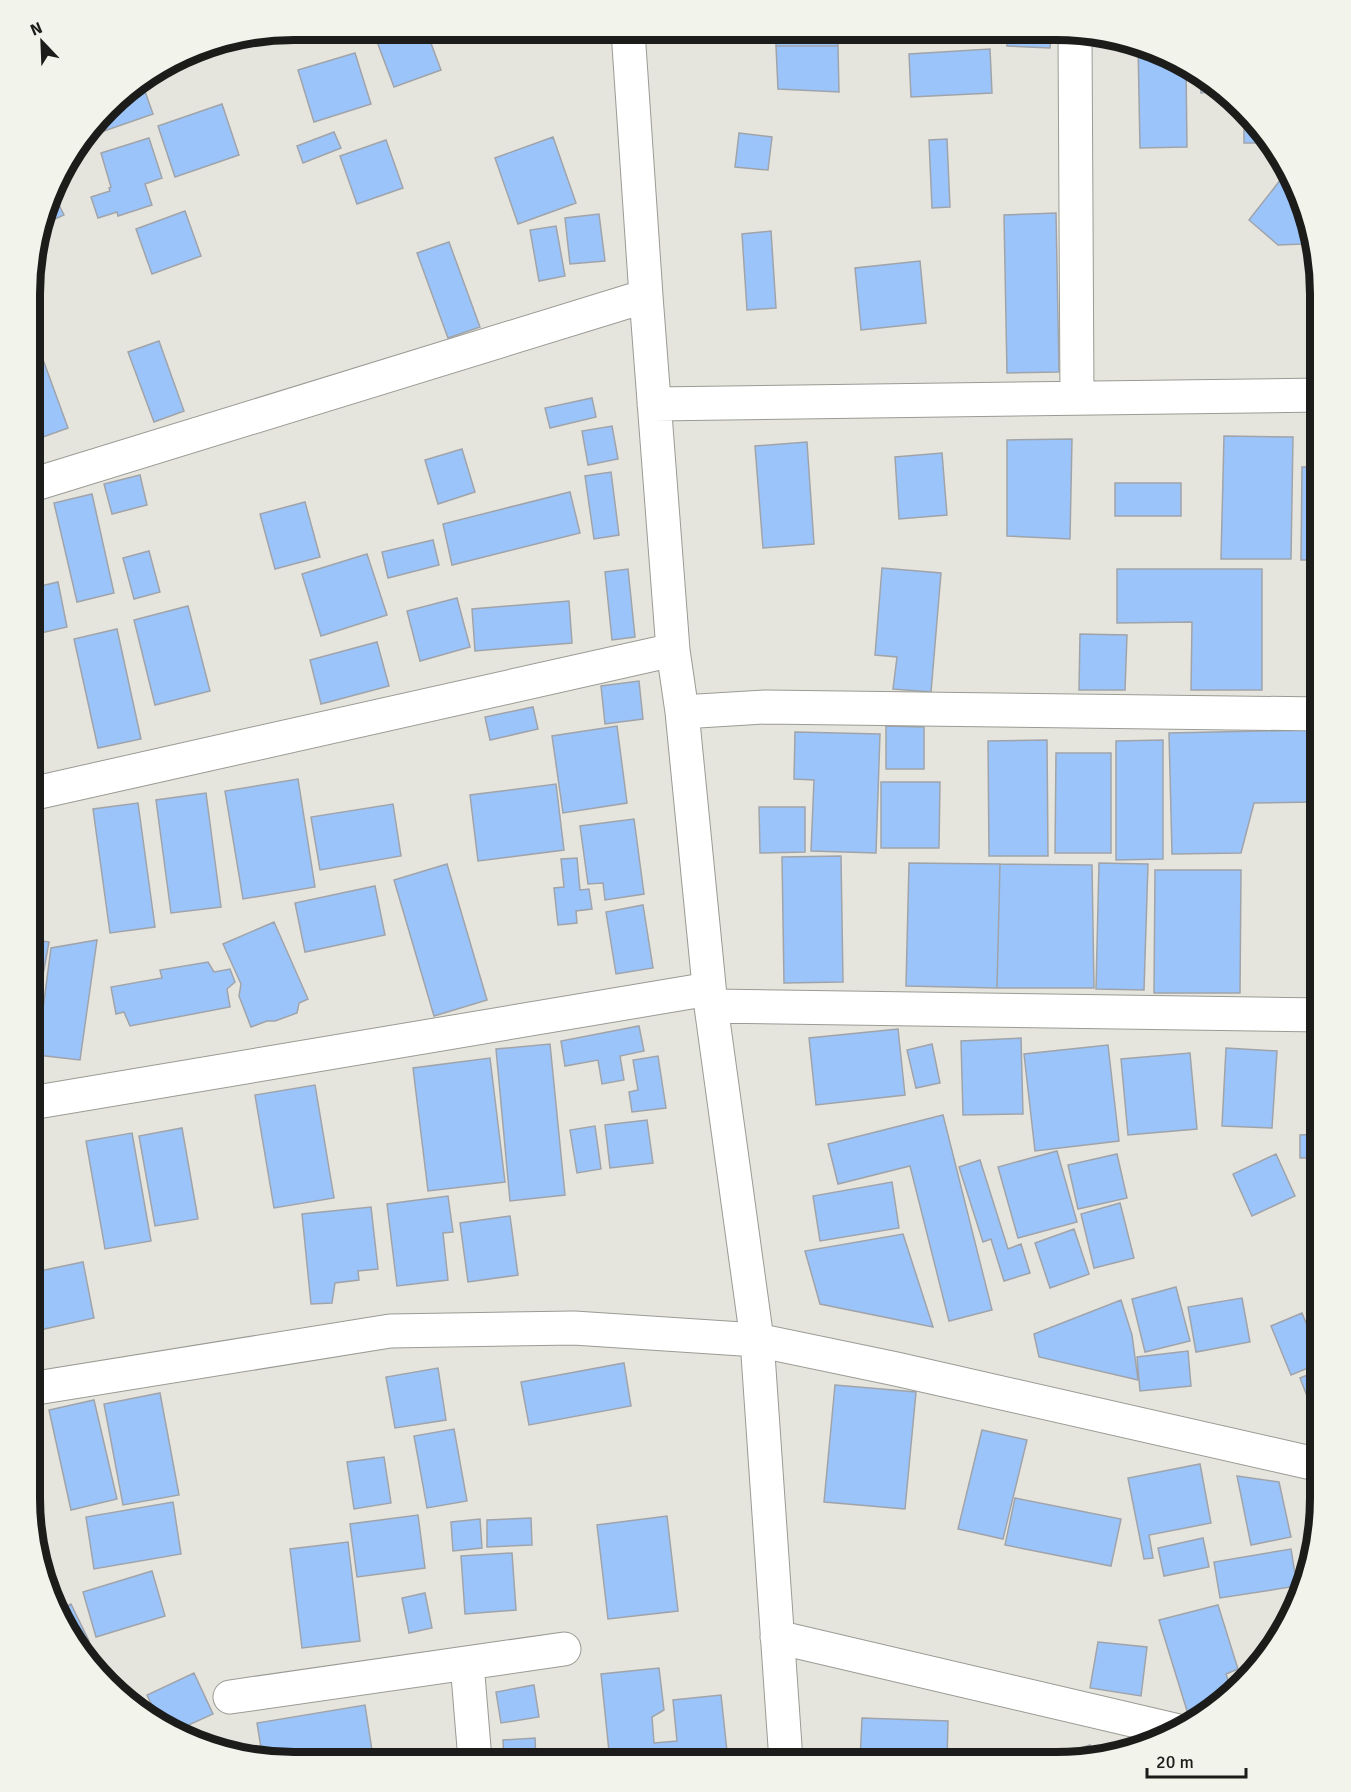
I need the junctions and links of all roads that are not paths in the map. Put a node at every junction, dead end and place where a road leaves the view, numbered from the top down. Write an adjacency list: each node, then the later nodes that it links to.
1 (629, 40): 3 (street)
2 (1075, 41): 5 (street)
3 (646, 296): 6 (street); 7 (street)
4 (1310, 395): 5 (street)
5 (1077, 398): 6 (street)
6 (654, 404): 8 (street)
7 (40, 483)
8 (674, 650): 9 (street); 11 (street)
9 (681, 712): 10 (street); 12 (street)
10 (1310, 714)
11 (40, 792)
12 (710, 998): 13 (street); 14 (street); 15 (street)
13 (1310, 1015)
14 (40, 1102)
15 (757, 1340): 16 (street); 17 (street); 18 (street)
16 (40, 1387)
17 (1310, 1463)
18 (777, 1637): 22 (street); 24 (street)
19 (564, 1649): 20 (street)
20 (467, 1663): 21 (street); 23 (street)
21 (230, 1697)
22 (1164, 1727)
23 (473, 1752)
24 (785, 1752)

